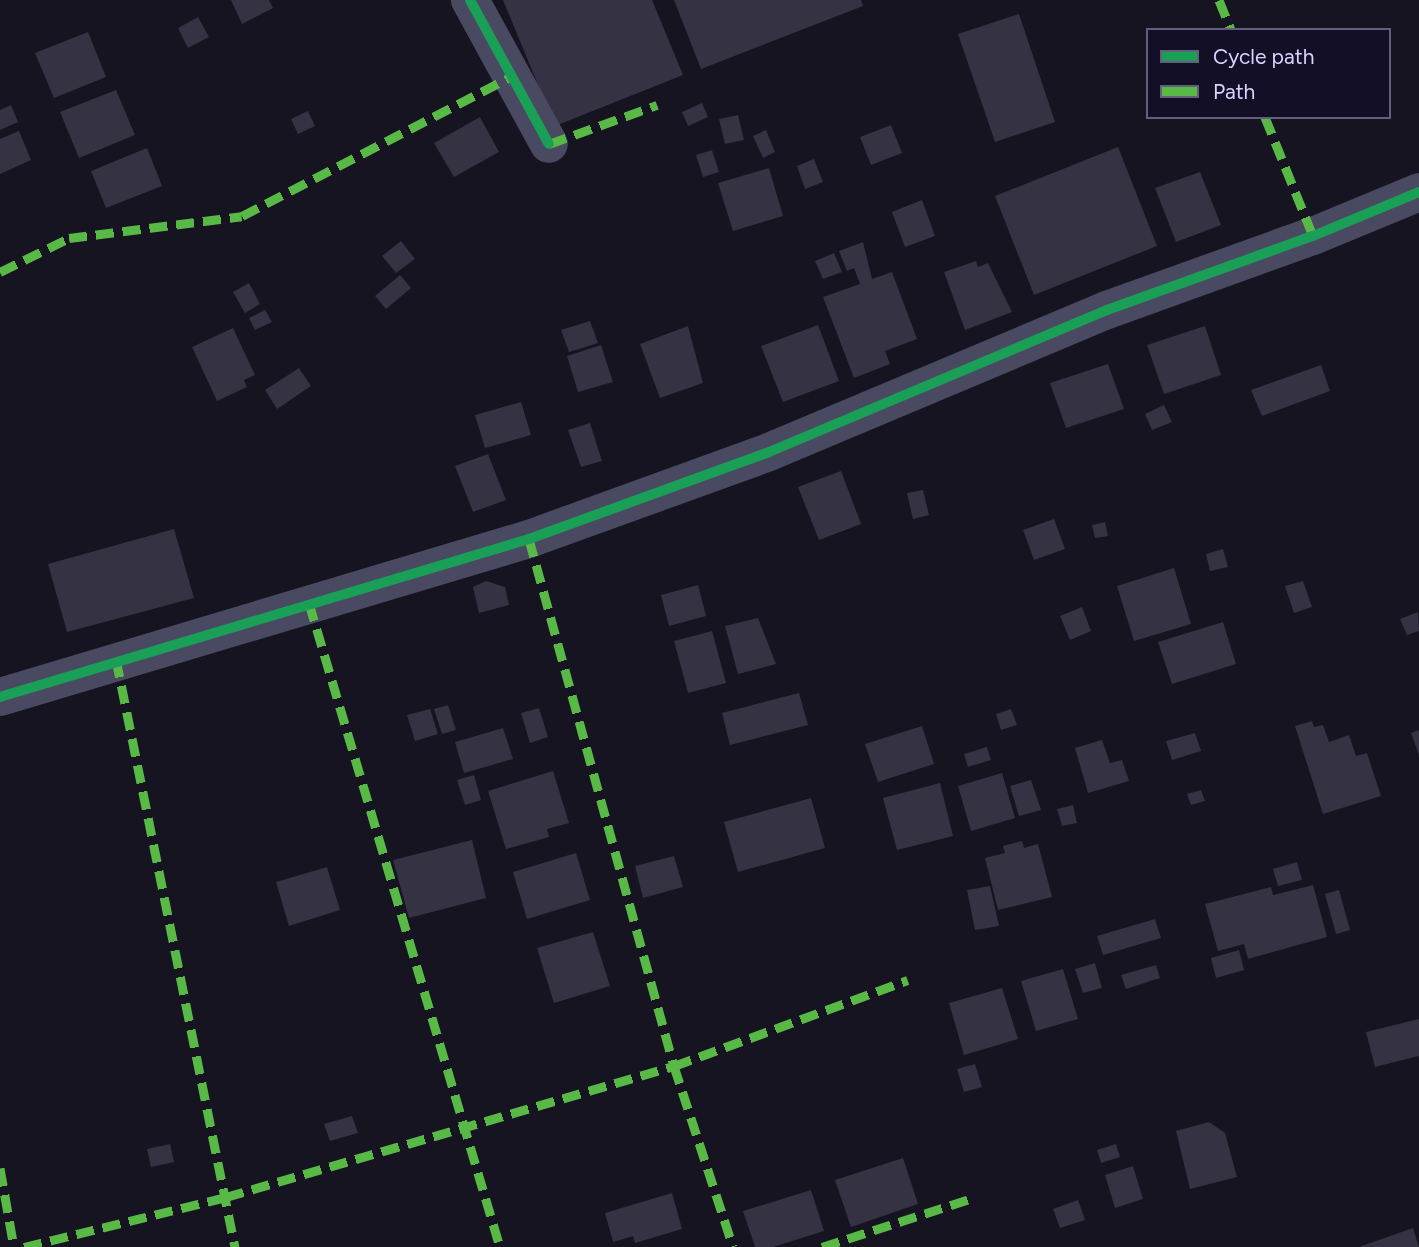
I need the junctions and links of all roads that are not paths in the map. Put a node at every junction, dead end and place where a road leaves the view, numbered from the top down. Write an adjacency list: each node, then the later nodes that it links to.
1 (470, 0): 2 (street)
2 (548, 144)
3 (1419, 192): 4 (street)
4 (0, 697)

